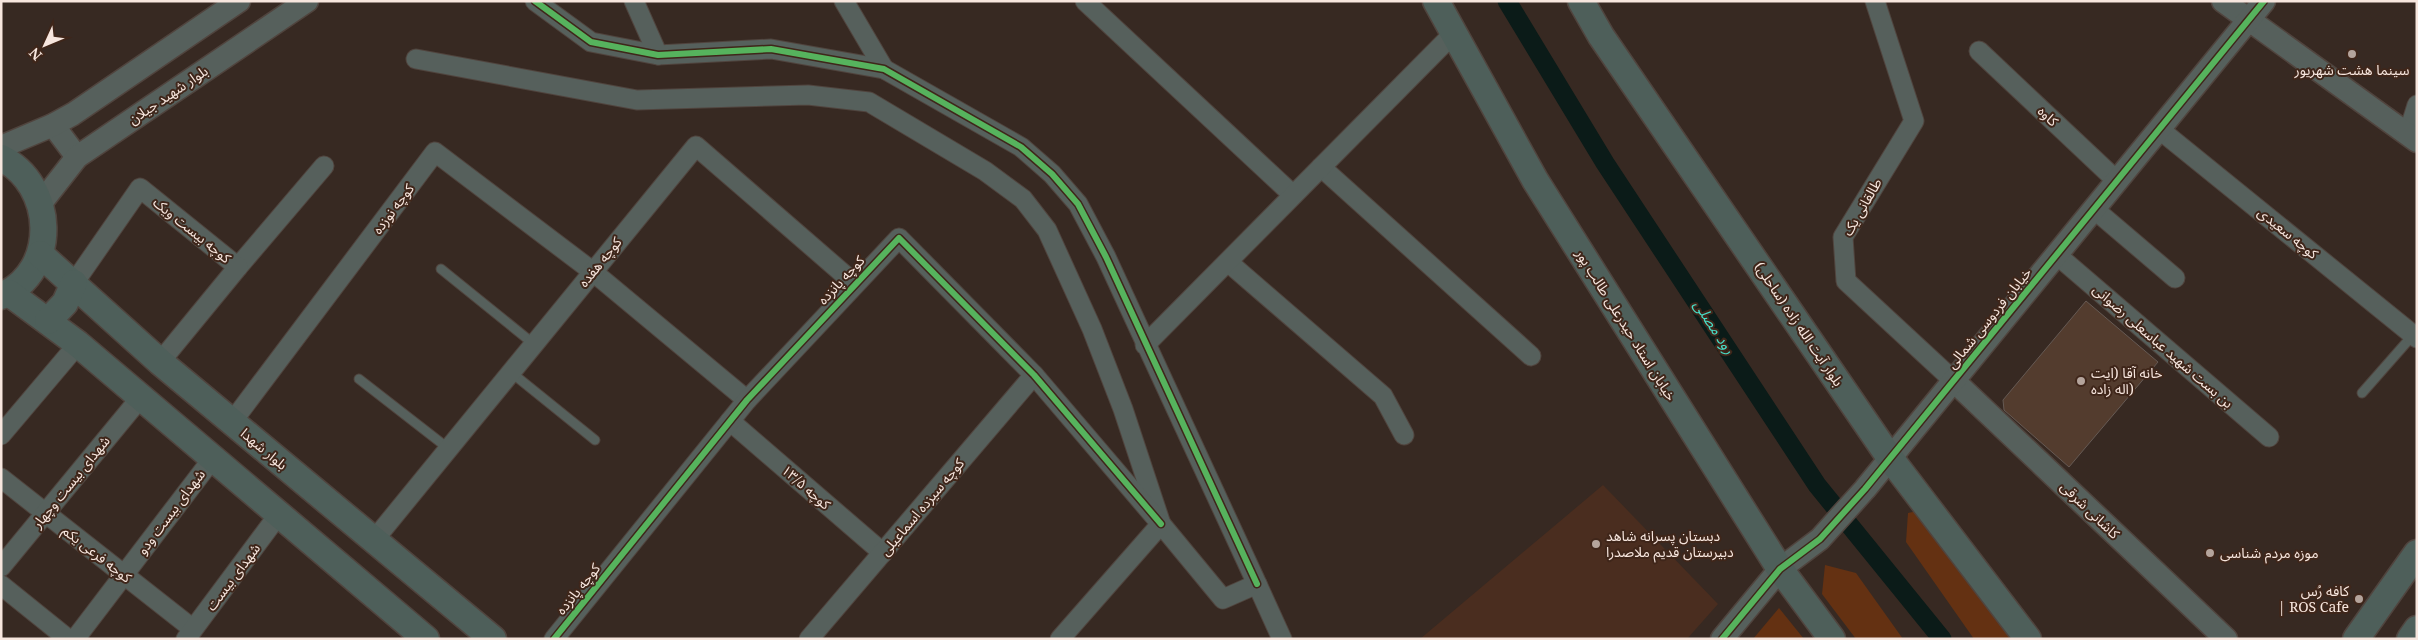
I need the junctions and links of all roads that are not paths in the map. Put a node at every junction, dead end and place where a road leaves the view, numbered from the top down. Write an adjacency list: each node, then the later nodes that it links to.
1 (239, 1): 19 (street)
2 (307, 1): 23 (street, بلوار شهید جیلان)
3 (535, 1): 15 (street)
4 (634, 1): 15 (street)
5 (844, 1): 17 (street)
6 (1085, 1): 28 (street)
7 (1436, 1): 13 (main road, خیابان استاد حیدرعلی طالب پور)
8 (1581, 1): 63 (main road, بلوار آیت الله زاده (ساحلی))
9 (2224, 1): 12 (street)
10 (2264, 1): 12 (street, خیابان فردوسی شمالی)
11 (1881, 5): 51 (street, طالقانی یک)
12 (2248, 20): 20 (street, خیابان فردوسی شمالی); 21 (street)
13 (1454, 33): 26 (street); 72 (main road, خیابان استاد حیدرعلی طالب پور)
14 (1979, 51): 27 (street, کاوه)
15 (658, 55): 17 (street)
16 (416, 59): 67 (street)
17 (884, 70): 45 (street)
18 (2417, 106): 21 (street)
19 (53, 126): 22 (street); 23 (street)
20 (2159, 129): 27 (street, خیابان فردوسی شمالی); 42 (street, کوچه سعیدی)
21 (2412, 137)
22 (1, 147)
23 (77, 157): 29 (street, بلوار شهید جیلان)
24 (1, 158): 29 (main road)
25 (324, 166): 34 (street)
26 (1321, 167): 28 (street); 46 (street)
27 (2117, 181): 30 (street, خیابان فردوسی شمالی)
28 (1293, 196): 33 (street)
29 (41, 203): 31 (main road)
30 (2094, 209): 32 (street, خیابان فردوسی شمالی); 37 (street)
31 (40, 254): 38 (main road, بلوار شهدا); 40 (main road)
32 (2057, 255): 51 (street, خیابان فردوسی شمالی); 59 (street, بن بست شهید عباسعلی رضوانی)
33 (1228, 262): 45 (street); 58 (street)
34 (238, 267): 38 (street, کوچه بیست ویک); 47 (street, کوچه بیست ویک)
35 (441, 269): 44 (lane)
36 (592, 271): 39 (street, کوچه هفده); 44 (street, کوچه هفده); 54 (street); 56 (street, کوچه نوزده)
37 (2175, 278)
38 (74, 283): 41 (main road); 47 (main road, بلوار شهدا)
39 (854, 283): 49 (street, کوچه پانزده); 54 (street, کوچه پانزده)
40 (5, 295): 41 (main road)
41 (48, 321): 43 (main road)
42 (2415, 336): 52 (lane)
43 (78, 344): 53 (main road); 57 (street)
44 (535, 345): 48 (street, کوچه هفده)
45 (1145, 345): 74 (street)
46 (1531, 356)
47 (160, 362): 56 (main road, بلوار شهدا)
48 (512, 372): 60 (lane); 61 (street, کوچه هفده)
49 (1034, 375): 67 (street, کوچه پانزده); 70 (street, کوچه سیزده اسماعیلی)
50 (359, 379): 61 (lane)
51 (1954, 380): 63 (street, خیابان فردوسی شمالی); 89 (street, کاشانی شرقی)
52 (2362, 393)
53 (141, 397): 62 (main road); 65 (street, شهدای بیست وچهار)
54 (747, 400): 55 (street, کوچه پانزده)
55 (730, 421): 70 (street, کوچه ۱۳/۵); 82 (street, کوچه پانزده)
56 (232, 422): 68 (main road, بلوار شهدا)
57 (1, 435)
58 (1404, 436)
59 (2269, 437)
60 (595, 440)
61 (449, 449): 68 (street, کوچه هفده)
62 (212, 458): 66 (main road); 73 (street, شهدای بیست ودو)
63 (1890, 458): 72 (street, خیابان فردوسی شمالی); 88 (main road, بلوار آیت الله زاده (ساحلی))
64 (1, 478): 65 (street, کوچه فرعی یکم)
65 (46, 513): 71 (street, شهدای بیست وچهار); 73 (street, کوچه فرعی یکم)
66 (279, 514): 77 (street, شهدای بیست); 80 (main road)
67 (1161, 524): 74 (street, کوچه پانزده); 84 (street)
68 (374, 540): 81 (main road, بلوار شهدا)
69 (2417, 553): 90 (main road)
70 (883, 554): 83 (street, کوچه سیزده اسماعیلی)
71 (1, 567)
72 (1780, 569): 86 (street, خیابان فردوسی شمالی); 87 (main road, خیابان استاد حیدرعلی طالب پور)
73 (124, 575): 77 (street, کوچه فرعی یکم); 79 (street, شهدای بیست ودو)
74 (1256, 584): 85 (street)
75 (1, 585): 78 (street)
76 (2417, 629): 91 (main road)
77 (190, 634)
78 (68, 639)
79 (75, 639)
80 (426, 639)
81 (493, 639)
82 (554, 639)
83 (809, 639)
84 (1060, 639)
85 (1282, 639)
86 (1722, 639)
87 (1832, 639)
88 (2028, 639)
89 (2226, 639)
90 (2356, 639)
91 (2410, 639)

